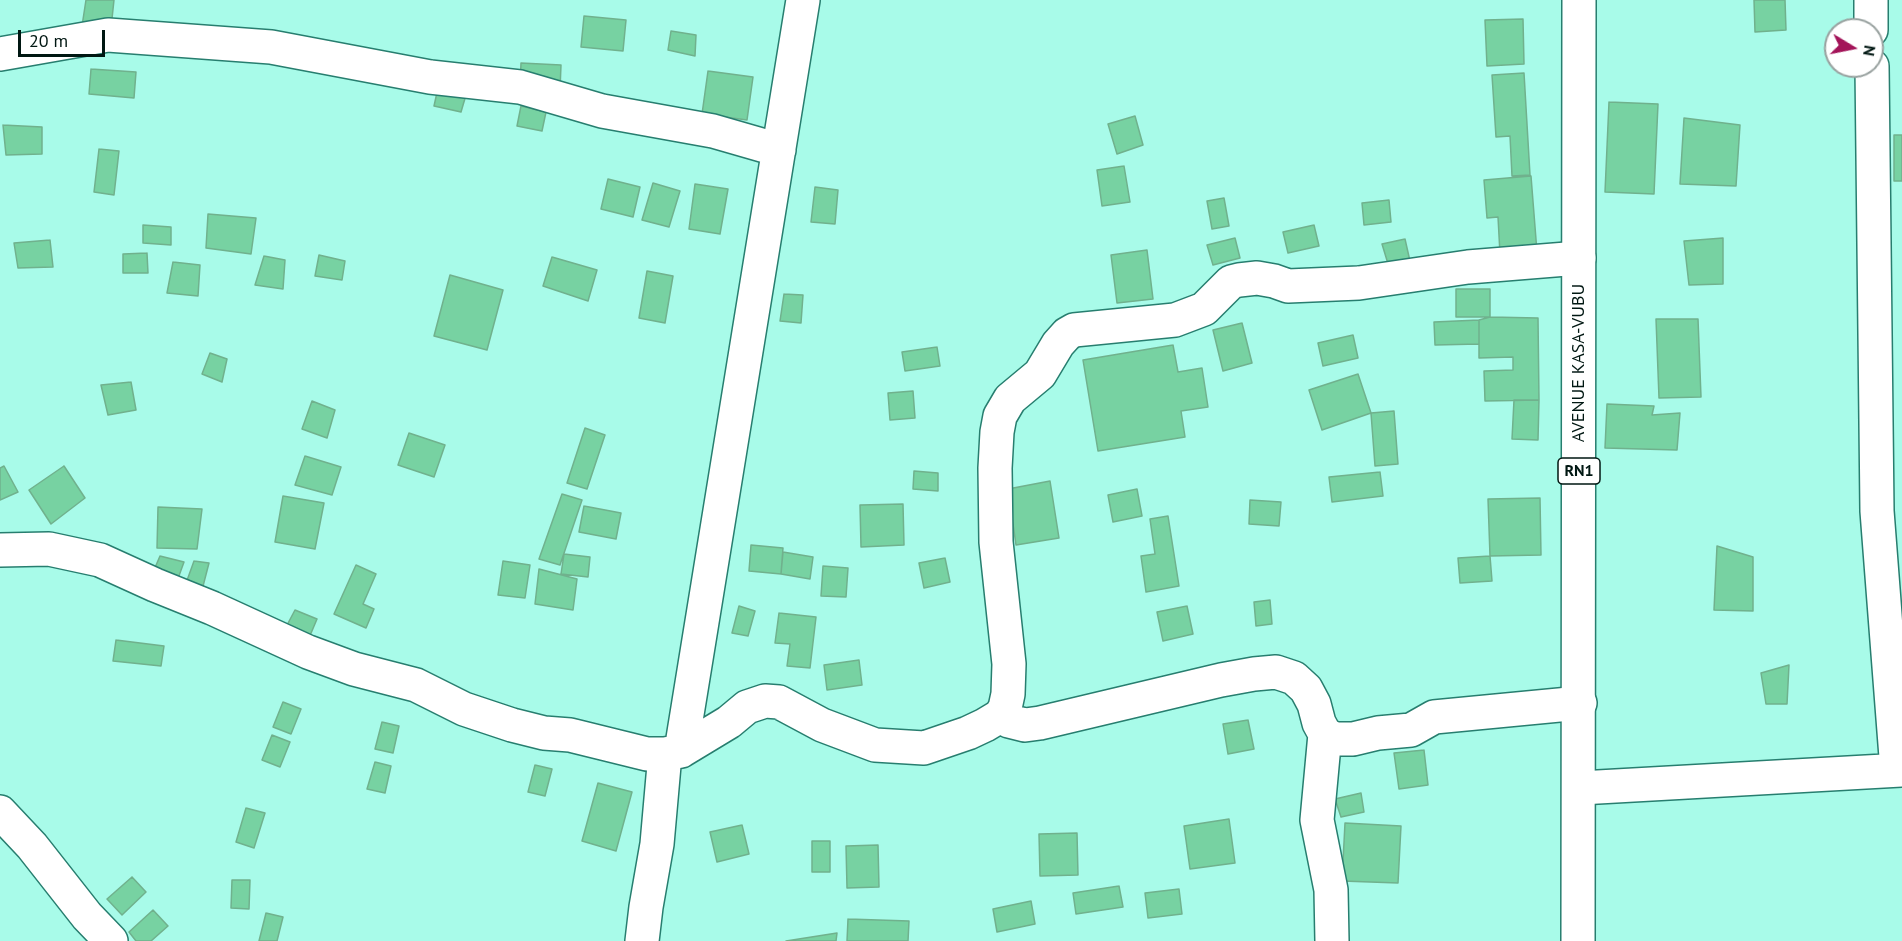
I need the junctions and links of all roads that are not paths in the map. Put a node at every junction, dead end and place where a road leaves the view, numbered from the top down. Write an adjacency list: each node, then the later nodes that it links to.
1 (803, 0): 7 (main road)
2 (1579, 0): 8 (main road, AVENUE KASA-VUBU / RN1)
3 (1871, 0): 4 (main road)
4 (1871, 18)
5 (0, 54): 7 (main road)
6 (1872, 78): 9 (main road)
7 (779, 150): 14 (main road)
8 (1579, 258): 11 (main road, AVENUE KASA-VUBU / RN1); 12 (main road)
9 (1889, 510): 15 (main road)
10 (0, 550): 14 (main road)
11 (1580, 703): 13 (main road); 16 (main road, AVENUE KASA-VUBU / RN1)
12 (1000, 716): 13 (main road); 14 (main road)
13 (1325, 734): 20 (main road)
14 (673, 753): 19 (main road)
15 (1900, 770): 16 (main road)
16 (1580, 788): 21 (main road, AVENUE KASA-VUBU / RN1)
17 (0, 812): 18 (main road)
18 (111, 941)
19 (642, 941)
20 (1332, 941)
21 (1578, 941)

